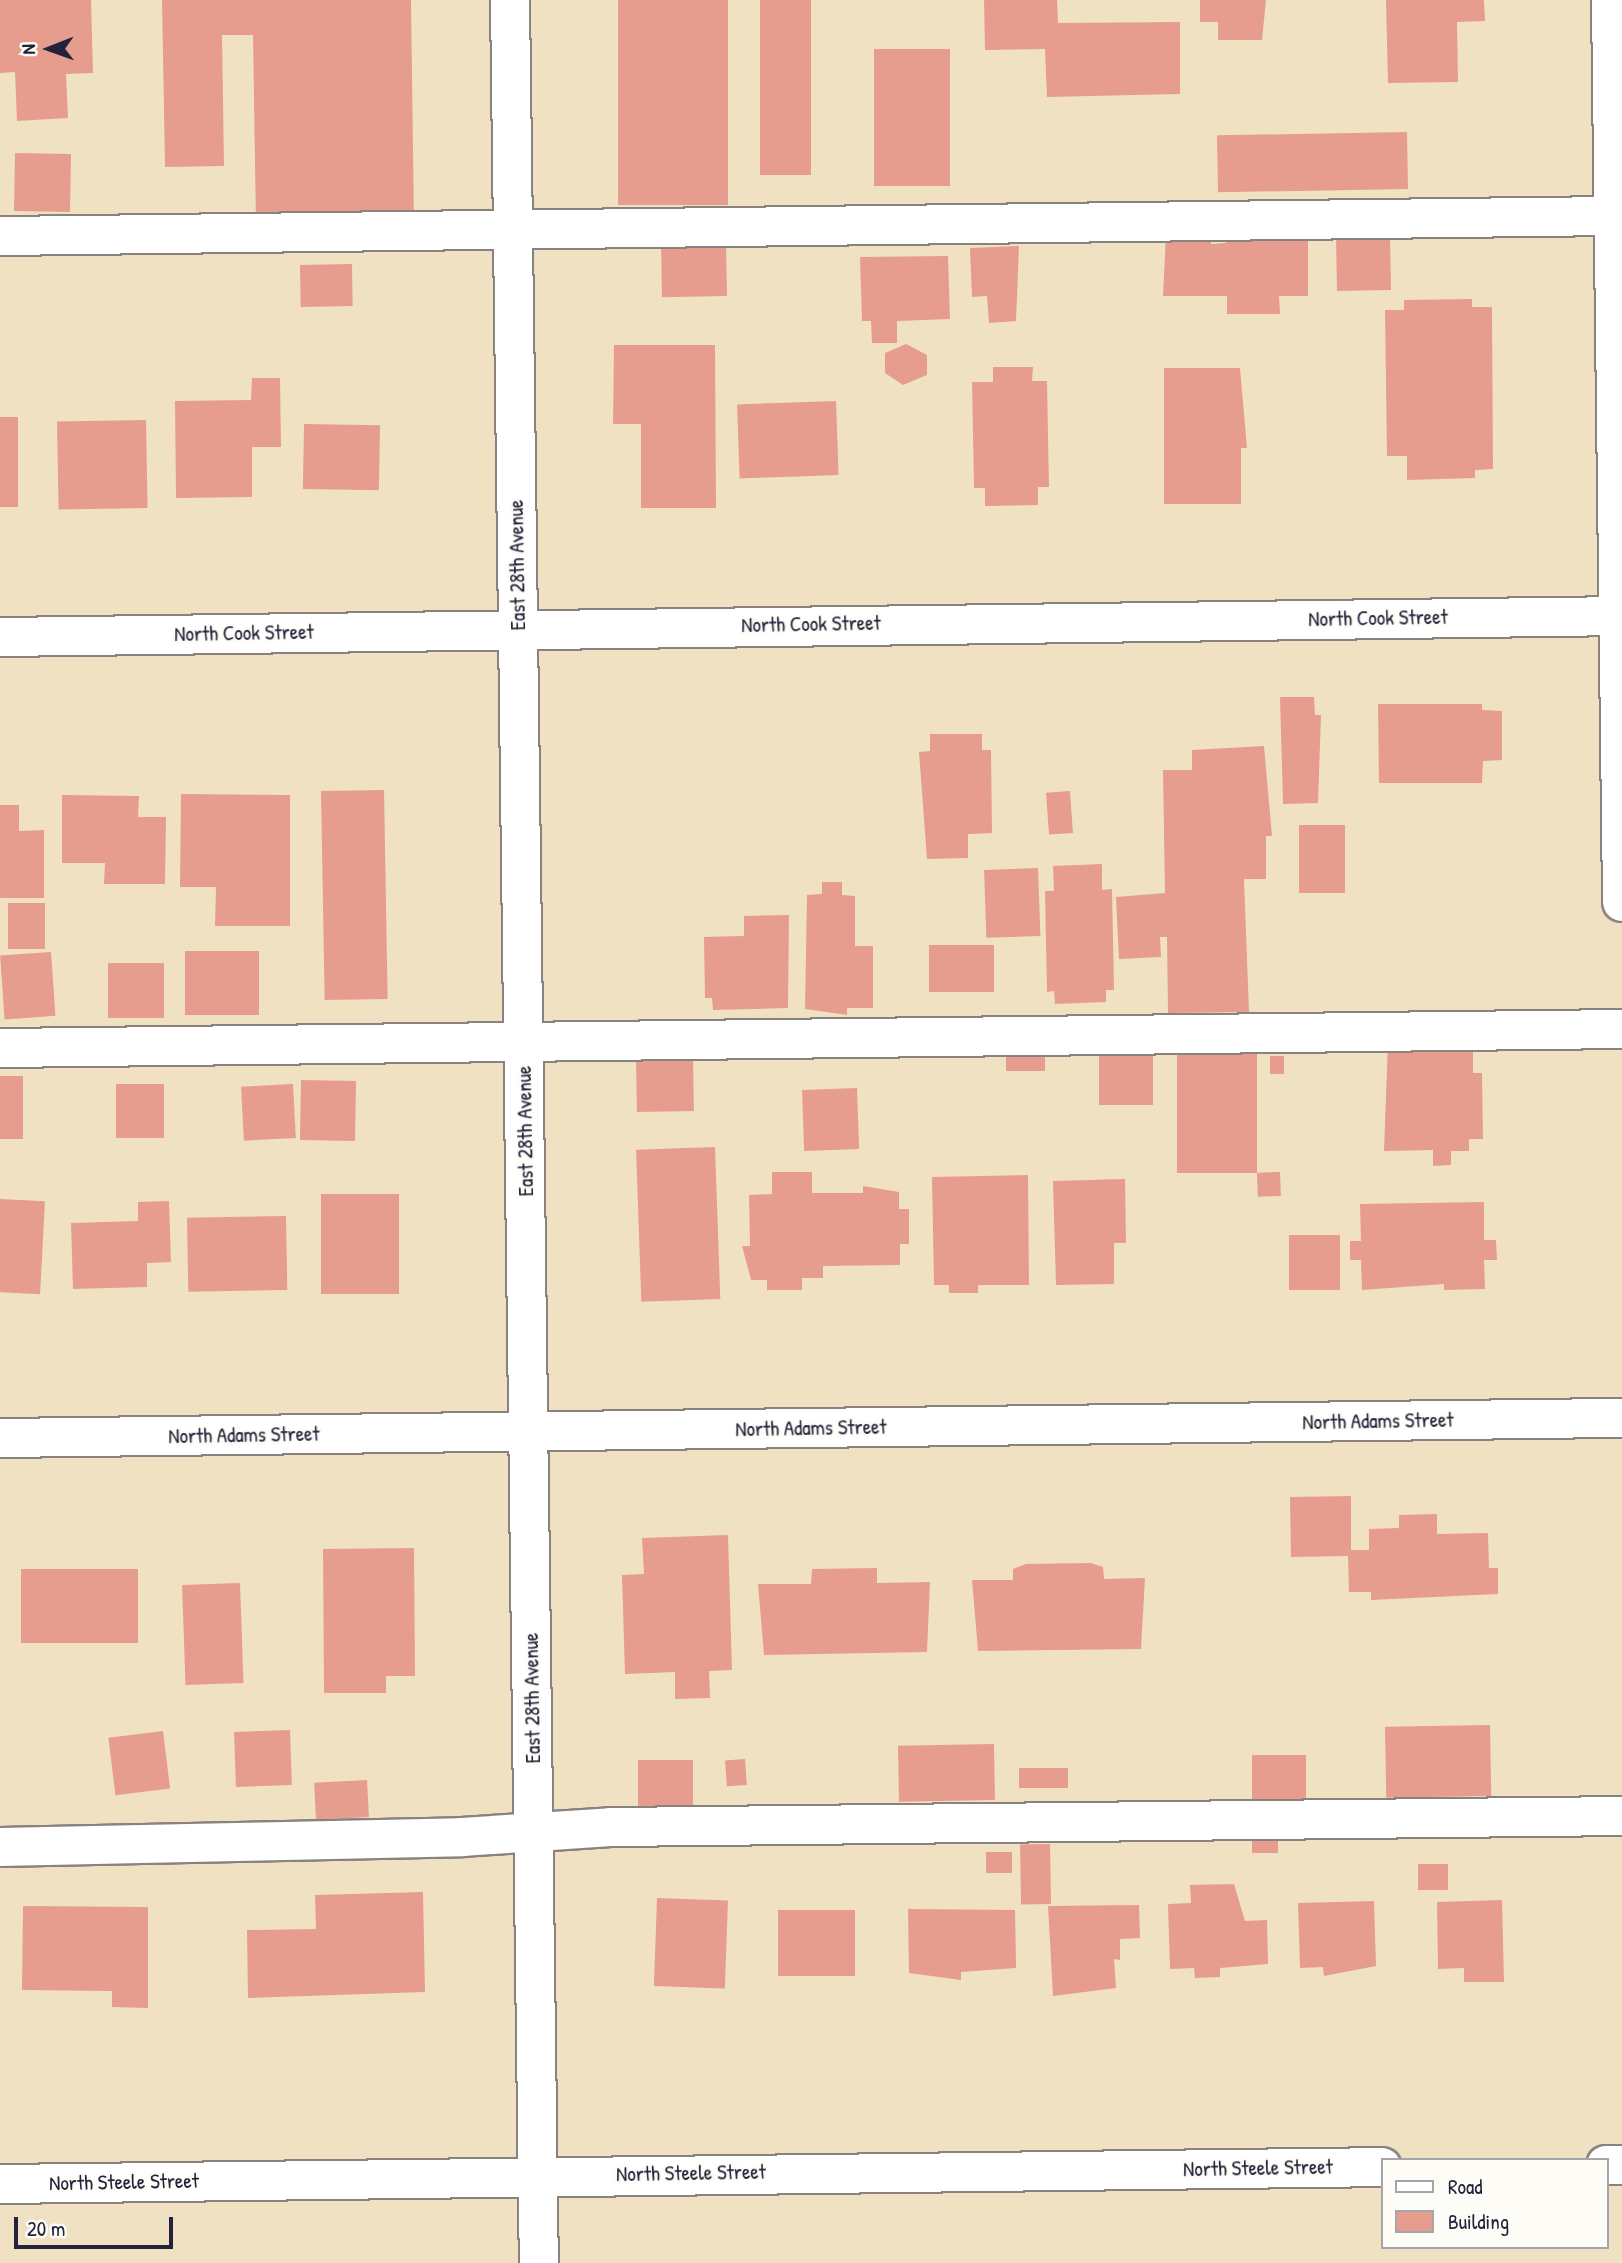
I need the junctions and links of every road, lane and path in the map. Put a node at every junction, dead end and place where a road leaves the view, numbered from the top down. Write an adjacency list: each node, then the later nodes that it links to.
1 (510, 0): 4 (street, East 28th Avenue)
2 (1611, 0): 3 (street)
3 (1618, 216): 4 (street); 6 (street)
4 (512, 226): 5 (street); 7 (street, East 28th Avenue)
5 (0, 236)
6 (1621, 616): 7 (street, North Cook Street); 9 (street)
7 (518, 628): 8 (street, North Cook Street); 11 (street, East 28th Avenue)
8 (0, 637)
9 (1622, 902)
10 (1622, 1028): 11 (street)
11 (523, 1040): 12 (street); 14 (street, East 28th Avenue)
12 (0, 1048)
13 (1622, 1418): 14 (street, North Adams Street)
14 (529, 1431): 15 (street, North Adams Street); 17 (street, East 28th Avenue)
15 (0, 1438)
16 (1622, 1816): 17 (street)
17 (533, 1833): 18 (street); 20 (street, East 28th Avenue)
18 (0, 1847)
19 (1380, 2167): 20 (street, North Steele Street)
20 (538, 2175): 21 (street, North Steele Street); 22 (street, East 28th Avenue)
21 (0, 2184)
22 (539, 2263)

